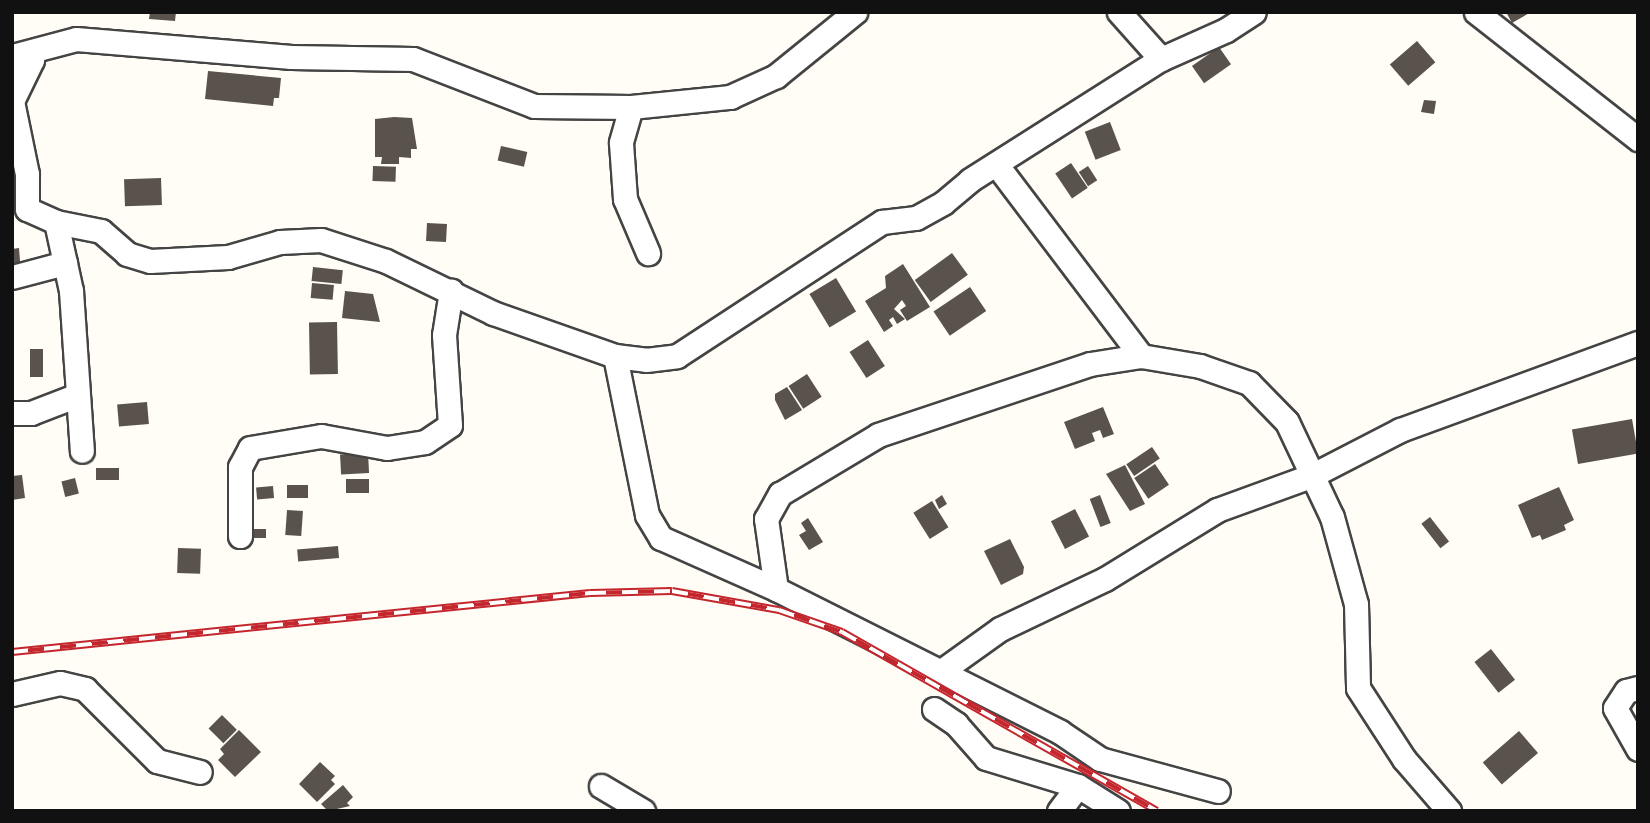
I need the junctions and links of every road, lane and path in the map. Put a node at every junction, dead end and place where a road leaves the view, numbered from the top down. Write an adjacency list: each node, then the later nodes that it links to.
1 (855, 12): 7 (street)
2 (1119, 12): 6 (street)
3 (1254, 12): 6 (street)
4 (1476, 12): 8 (street)
5 (12, 58): 7 (street); 10 (street)
6 (1161, 59): 9 (street)
7 (631, 107): 11 (street)
8 (1638, 139)
9 (996, 164): 16 (street); 17 (street)
10 (56, 222): 12 (street); 14 (street)
11 (648, 253)
12 (65, 263): 13 (street); 18 (street)
13 (12, 277)
14 (451, 290): 16 (street); 22 (street)
15 (1638, 343): 21 (street)
16 (615, 356): 23 (street)
17 (1141, 356): 21 (street); 23 (street)
18 (78, 395): 19 (street); 20 (street)
19 (12, 413)
20 (82, 451)
21 (1313, 475): 24 (street); 36 (street)
22 (240, 536)
23 (776, 589): 24 (street)
24 (940, 671): 32 (street)
25 (1638, 688): 28 (street)
26 (12, 694): 29 (street)
27 (934, 709): 31 (street)
28 (1638, 749)
29 (200, 772)
30 (601, 786): 33 (street)
31 (1078, 786): 34 (street); 35 (street)
32 (1218, 791)
33 (643, 811)
34 (1059, 811)
35 (1118, 811)
36 (1449, 811)

